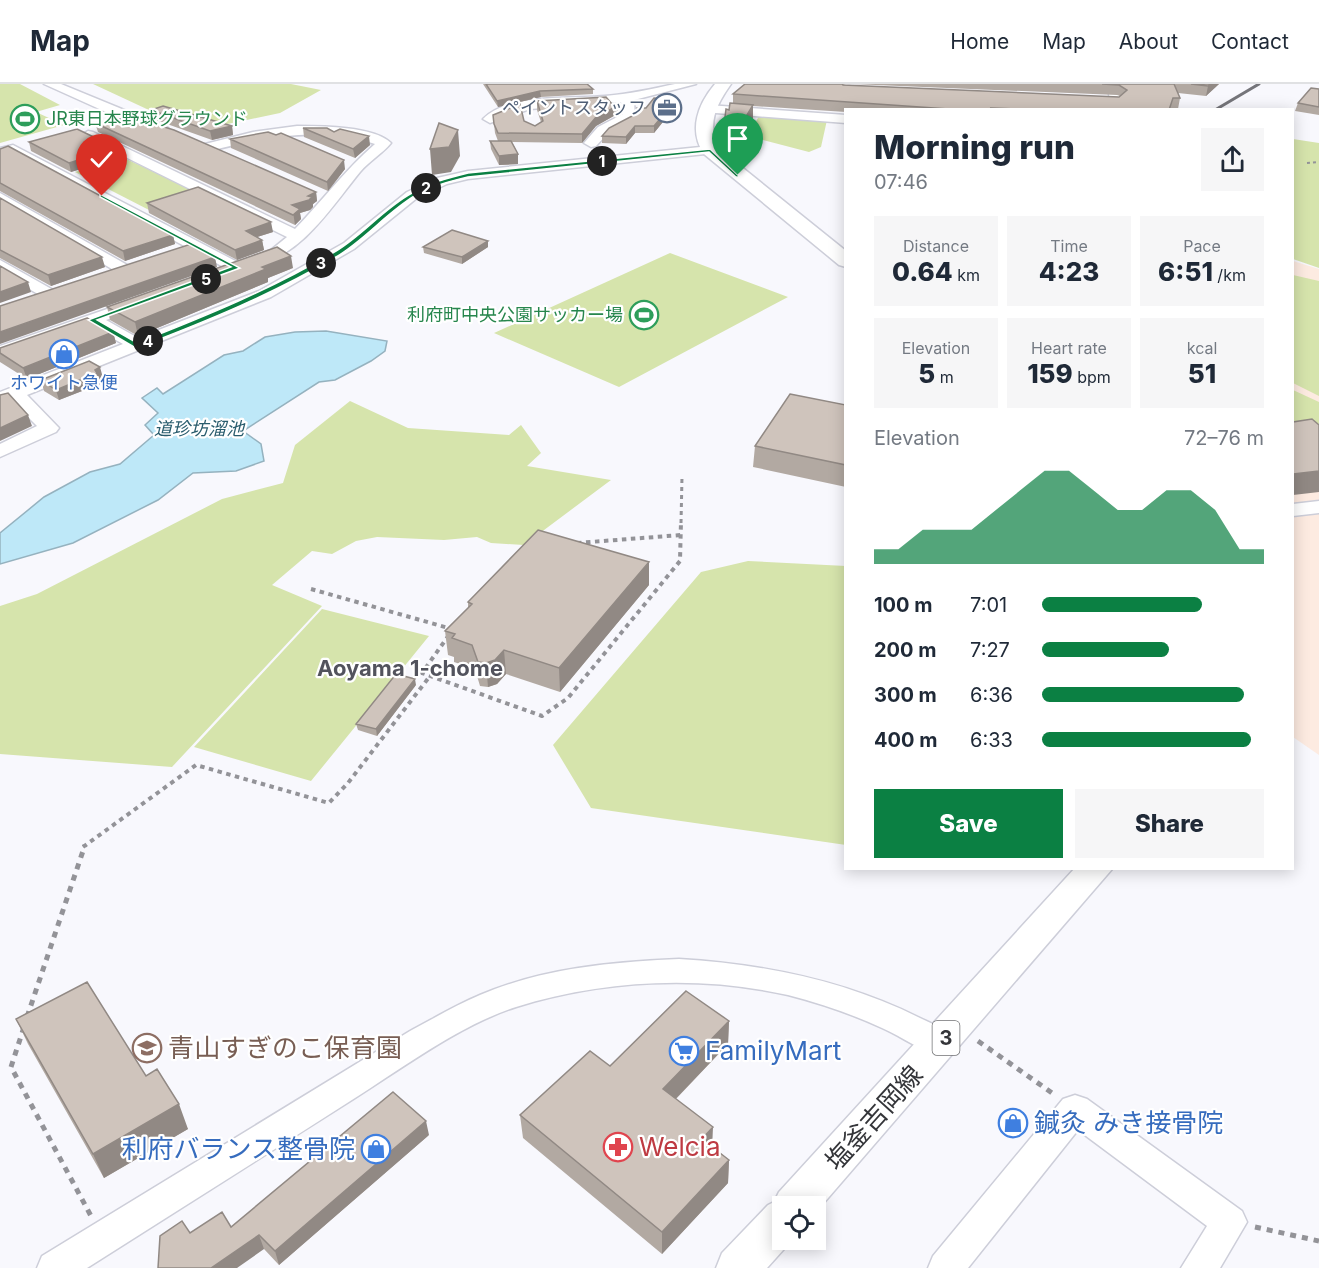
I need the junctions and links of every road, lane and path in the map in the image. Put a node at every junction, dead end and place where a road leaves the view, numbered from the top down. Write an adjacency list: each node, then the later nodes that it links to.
1 (50, 84): 12 (street)
2 (690, 84): 6 (street)
3 (723, 84): 10 (main road)
4 (1113, 84): 8 (street)
5 (597, 87): 7 (street)
6 (627, 97): 7 (street); 19 (street)
7 (603, 100): 9 (street)
8 (1114, 104)
9 (527, 106): 13 (street); 14 (street)
10 (708, 109): 11 (street); 20 (main road)
11 (844, 116)
12 (131, 118): 15 (street); 26 (street)
13 (490, 119)
14 (531, 122)
15 (172, 131)
16 (280, 134): 18 (street); 22 (street); 26 (street)
17 (36, 143): 21 (street)
18 (302, 143)
19 (591, 143)
20 (710, 150): 29 (main road); 41 (street)
21 (7, 151): 27 (street)
22 (228, 154)
23 (1319, 162): 24 (path)
24 (1306, 163)
25 (0, 197): 33 (street)
26 (297, 236): 32 (street)
27 (195, 245): 28 (street); 32 (street)
28 (174, 252)
29 (844, 259)
30 (143, 262): 33 (street)
31 (0, 265): 37 (street)
32 (237, 268): 35 (street)
33 (123, 269): 34 (street)
34 (102, 276)
35 (214, 276)
36 (70, 287): 37 (street)
37 (49, 294): 39 (street)
38 (158, 296): 40 (street)
39 (29, 301)
40 (91, 320): 41 (street); 42 (street)
41 (137, 345): 43 (street)
42 (0, 352)
43 (7, 396): 44 (street)
44 (0, 451)
45 (682, 477): 48 (path)
46 (1319, 507): 47 (street)
47 (1294, 510)
48 (681, 535): 49 (path); 51 (path)
49 (565, 544)
50 (311, 589): 51 (path)
51 (430, 676): 58 (path)
52 (1094, 870): 53 (main road, 塩釜吉岡線 / 3)
53 (959, 1043): 54 (path); 55 (main road, 塩釜吉岡線 / 3); 58 (street)
54 (1075, 1109): 56 (street); 62 (street)
55 (804, 1196)
56 (1230, 1221): 59 (path); 63 (street)
57 (772, 1231): 61 (main road)
58 (103, 1238): 60 (street)
59 (1319, 1241)
60 (55, 1268)
61 (738, 1268)
62 (946, 1268)
63 (1199, 1268)

